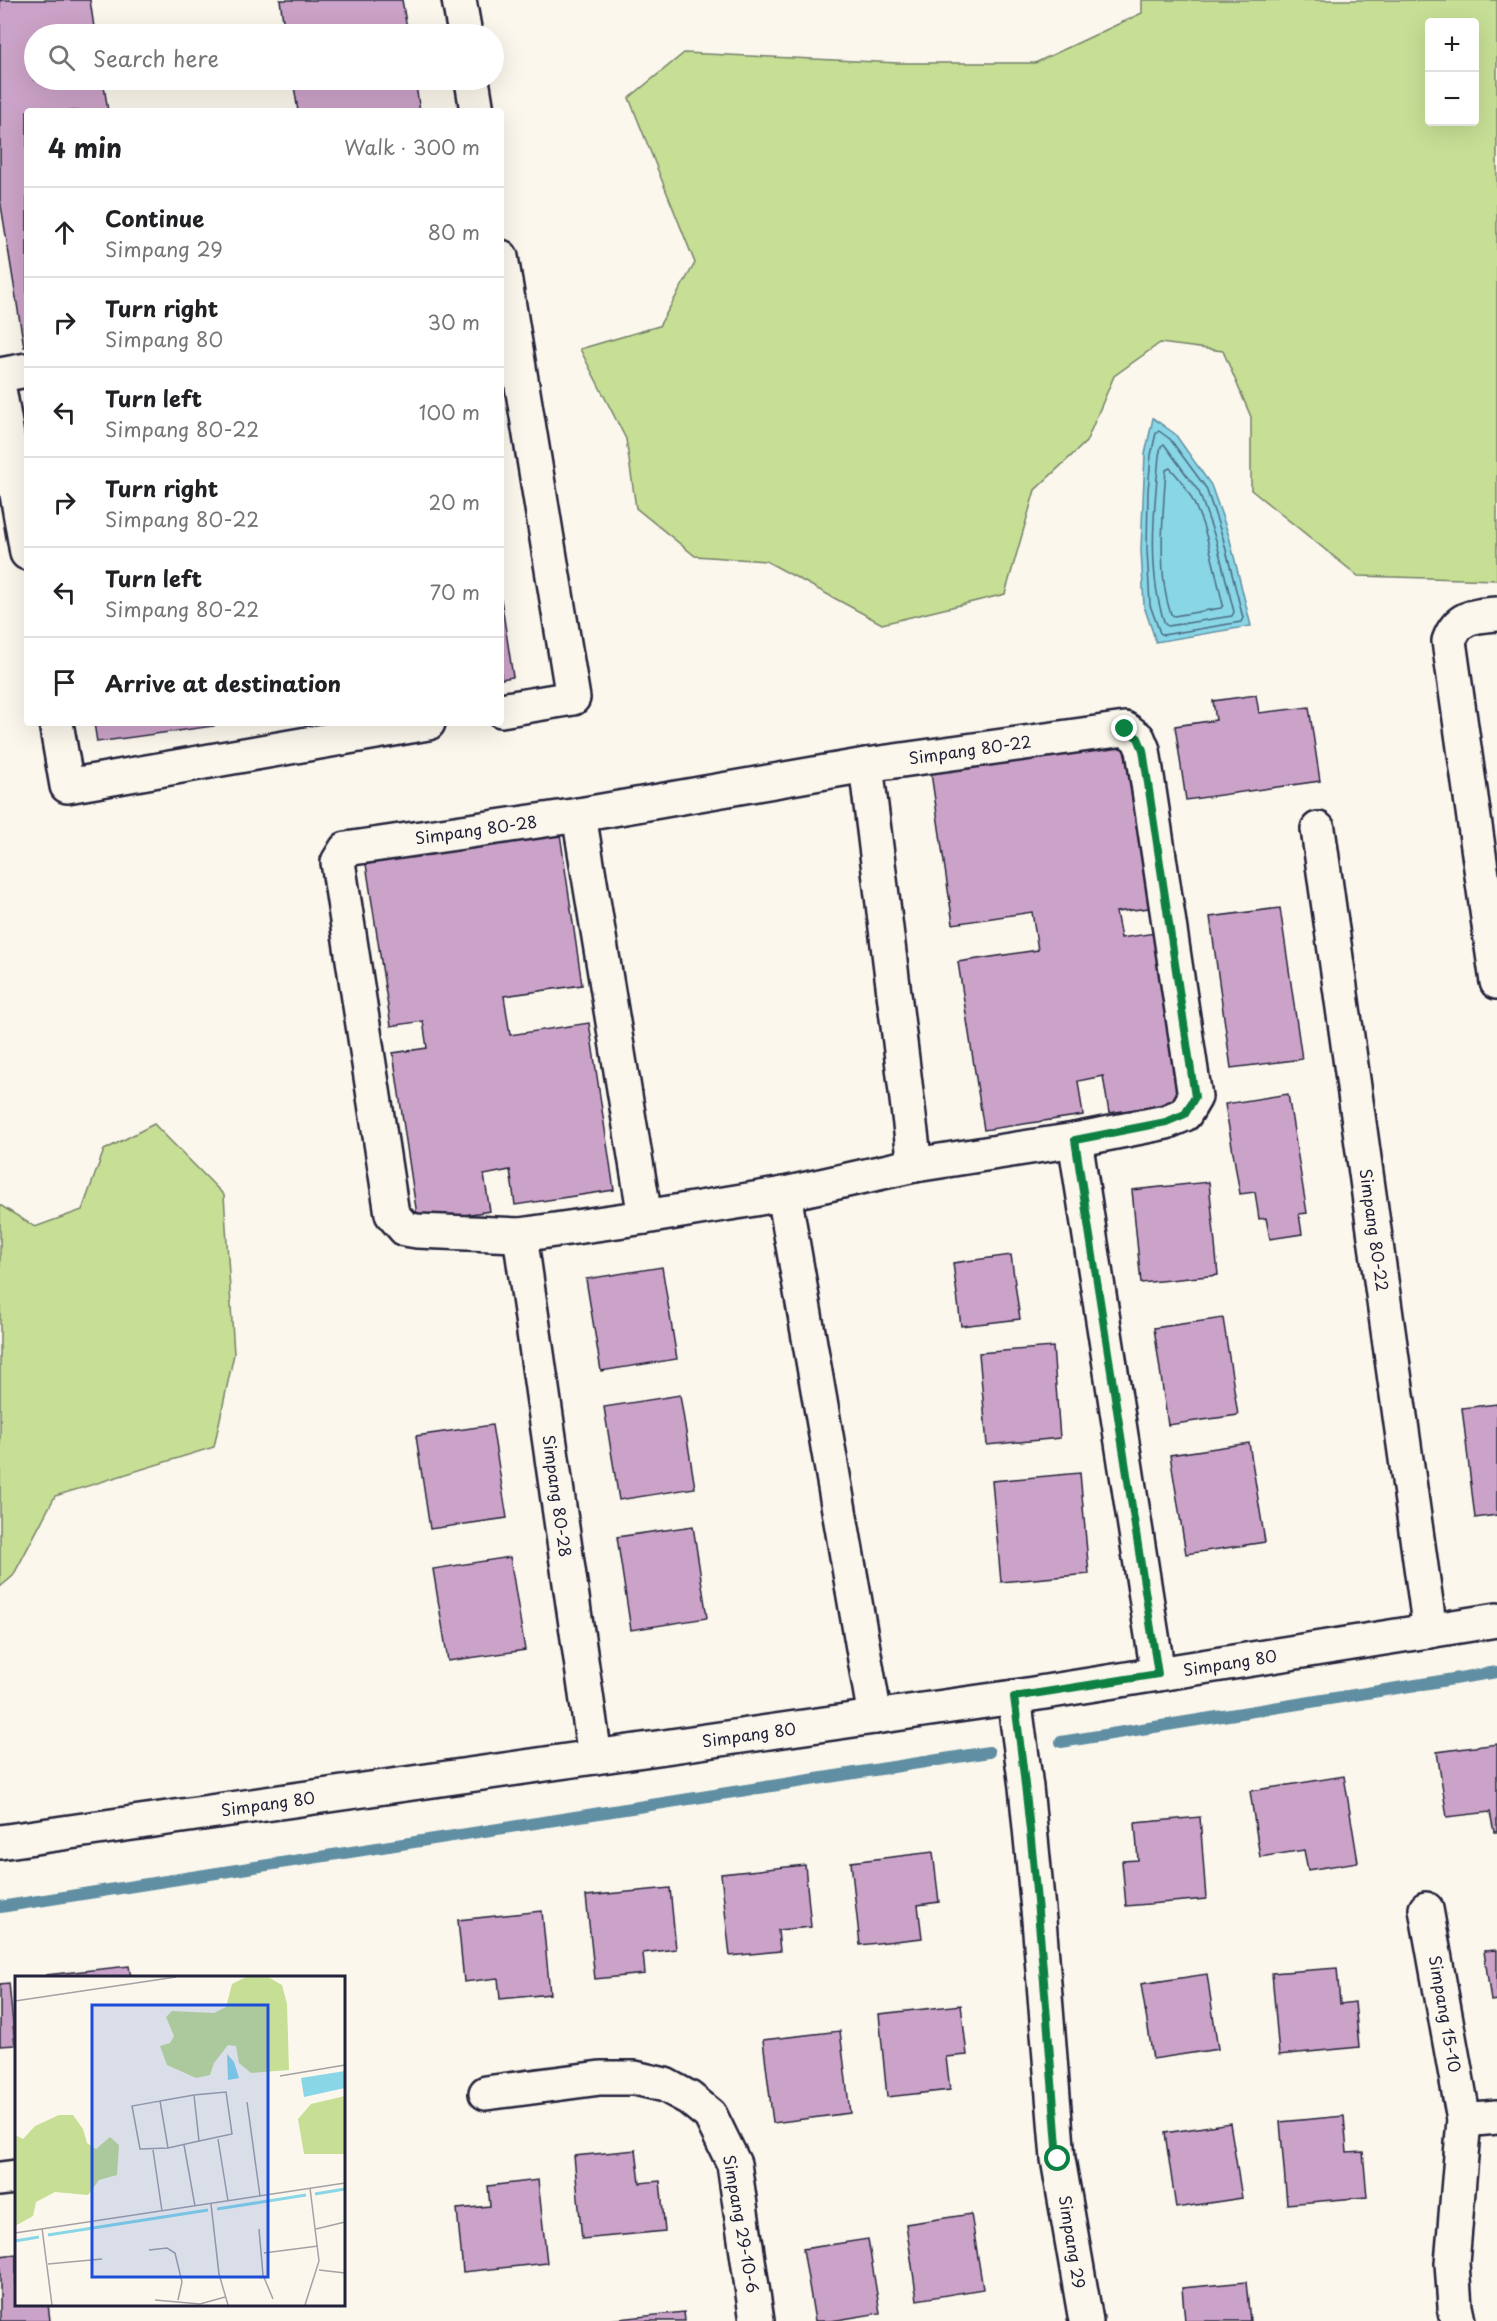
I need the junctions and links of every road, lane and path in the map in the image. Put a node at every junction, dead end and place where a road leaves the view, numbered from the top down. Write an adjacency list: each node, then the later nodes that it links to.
1 (459, 0): 2 (street)
2 (463, 24)
3 (474, 90): 4 (street)
4 (477, 108)
5 (504, 296): 11 (street)
6 (24, 371): 7 (street)
7 (0, 375)
8 (0, 394): 9 (street)
9 (24, 535)
10 (1497, 614): 17 (street)
11 (504, 710)
12 (57, 726): 13 (street)
13 (410, 726)
14 (866, 765): 15 (street, Simpang 80-22); 18 (street, Simpang 80-22); 19 (street)
15 (579, 815): 21 (street); 22 (street, Simpang 80-28)
16 (1318, 829): 24 (street, Simpang 80-22)
17 (1497, 982)
18 (1075, 1140): 19 (street, Simpang 80-22); 25 (street)
19 (915, 1165): 20 (street, Simpang 80-22)
20 (784, 1194): 21 (street, Simpang 80-28); 27 (street)
21 (645, 1217): 22 (street, Simpang 80-28)
22 (520, 1235): 28 (street, Simpang 80-28)
23 (1497, 1620): 24 (street, Simpang 80)
24 (1430, 1631): 25 (street, Simpang 80)
25 (1158, 1674): 26 (street, Simpang 80)
26 (1014, 1697): 27 (street, Simpang 80); 37 (street, Simpang 29)
27 (875, 1717): 28 (street, Simpang 80)
28 (595, 1757): 29 (street, Simpang 80)
29 (0, 1842)
30 (1426, 1909): 33 (street, Simpang 15-10)
31 (486, 2093): 36 (street, Simpang 29-10-6)
32 (1497, 2117): 33 (street)
33 (1464, 2120): 38 (street, Simpang 15-10)
34 (15, 2177): 35 (street)
35 (0, 2179)
36 (757, 2321)
37 (1086, 2321)
38 (1458, 2321)

